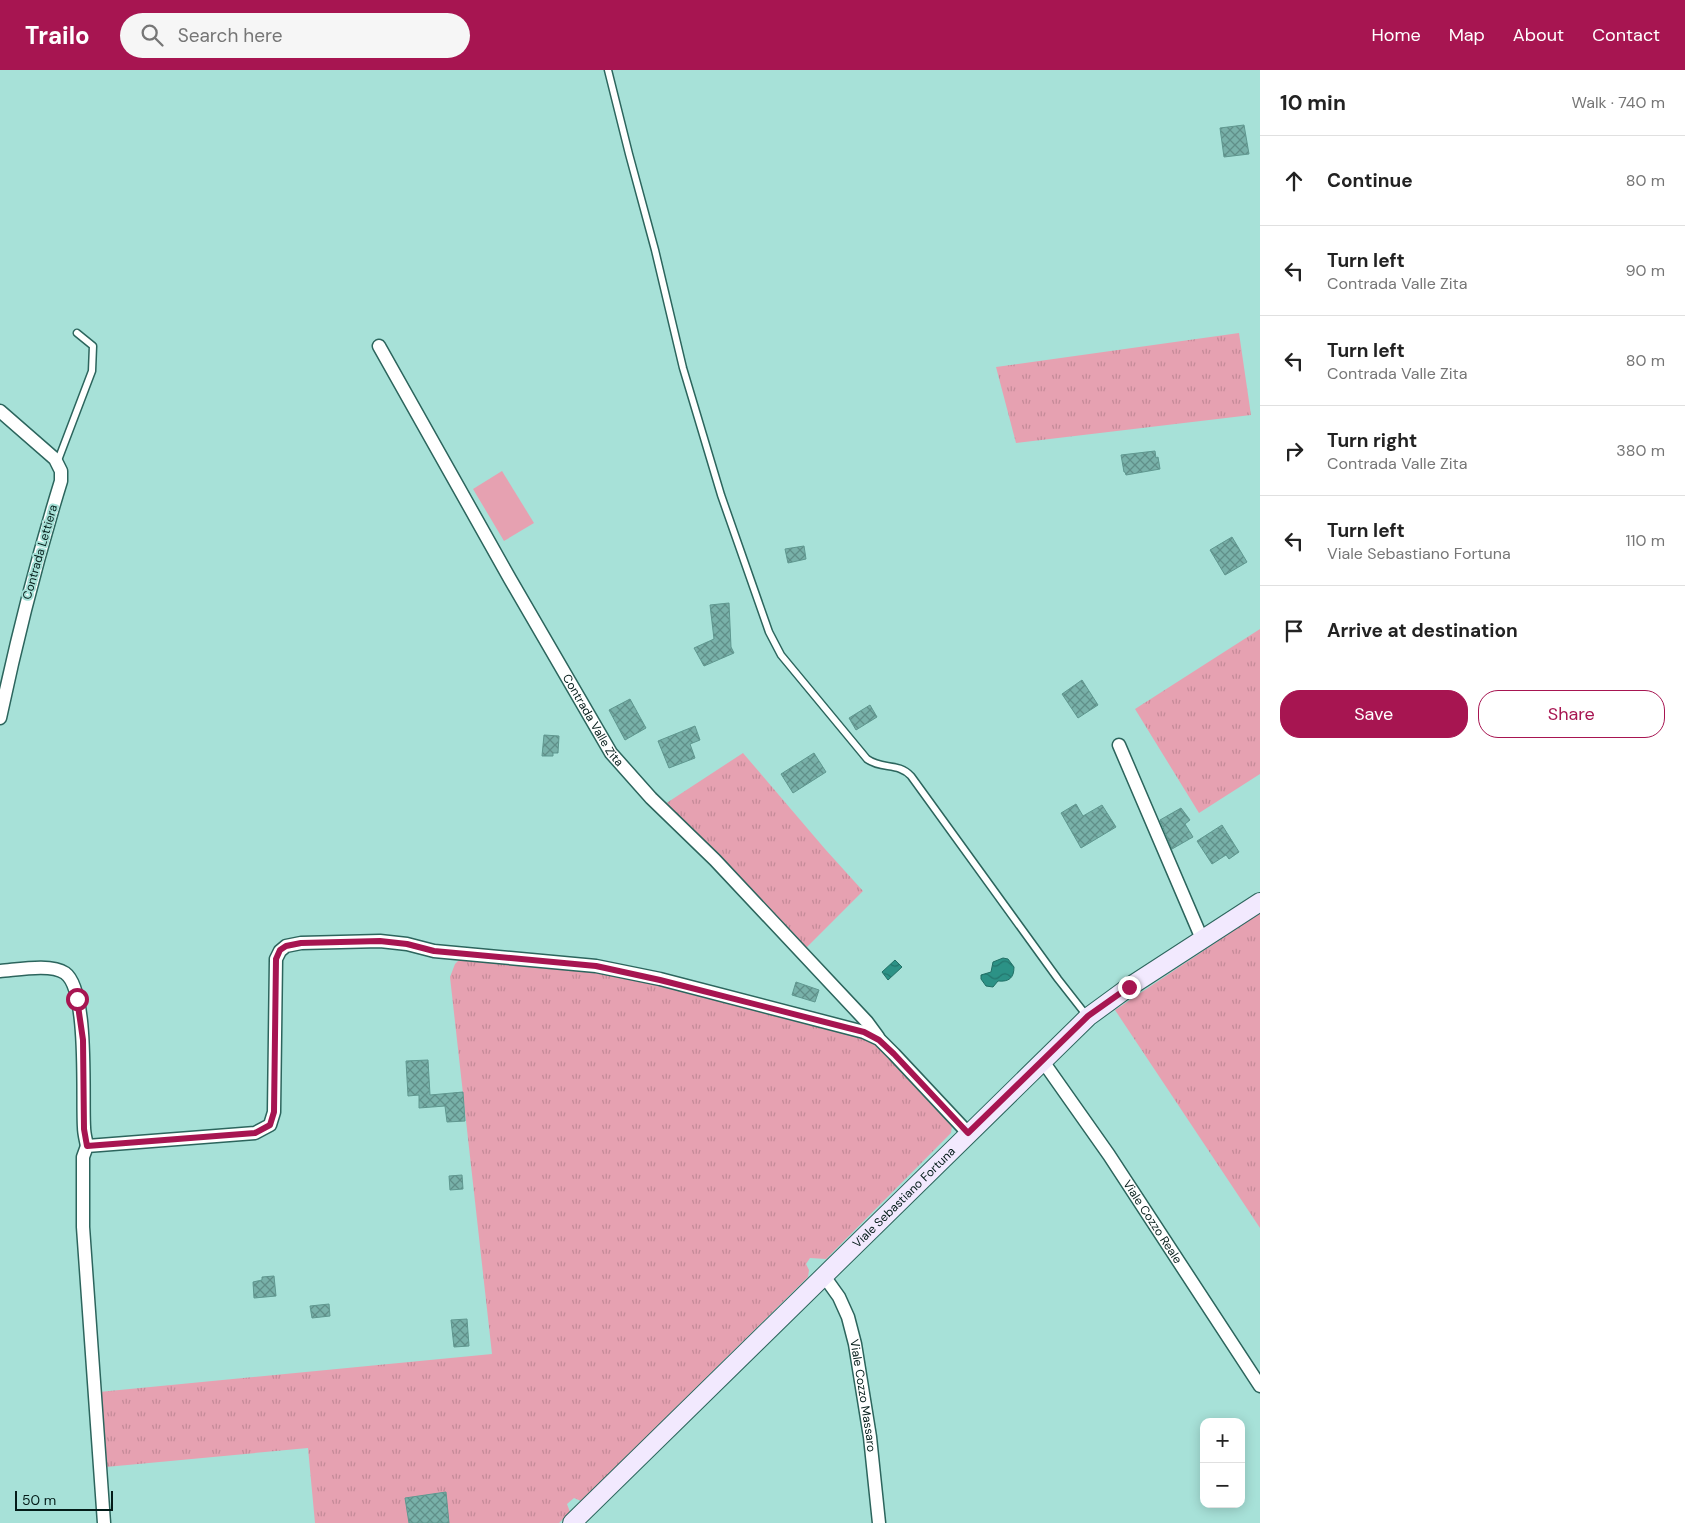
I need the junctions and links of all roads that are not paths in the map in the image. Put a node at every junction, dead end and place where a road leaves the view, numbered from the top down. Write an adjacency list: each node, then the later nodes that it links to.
1 (608, 70): 11 (lane)
2 (77, 333): 5 (lane)
3 (380, 346): 12 (street, Contrada Valle Zita)
4 (0, 412): 5 (street)
5 (57, 462): 6 (street, Contrada Lettiera)
6 (0, 718)
7 (1119, 745): 9 (street)
8 (1260, 902): 9 (street, Viale Sebastiano Fortuna)
9 (1202, 939): 11 (street, Viale Sebastiano Fortuna)
10 (0, 971): 15 (street)
11 (1088, 1016): 13 (street, Viale Sebastiano Fortuna)
12 (879, 1040): 14 (street, Contrada Valle Zita); 15 (street, Contrada Valle Zita)
13 (1042, 1060): 14 (street, Viale Sebastiano Fortuna); 17 (street, Viale Cozzo Reale)
14 (968, 1133): 16 (street, Viale Sebastiano Fortuna)
15 (87, 1146): 18 (street)
16 (824, 1276): 19 (street, Viale Sebastiano Fortuna); 20 (street, Viale Cozzo Massaro)
17 (1260, 1386)
18 (104, 1523)
19 (572, 1523)
20 (879, 1523)

